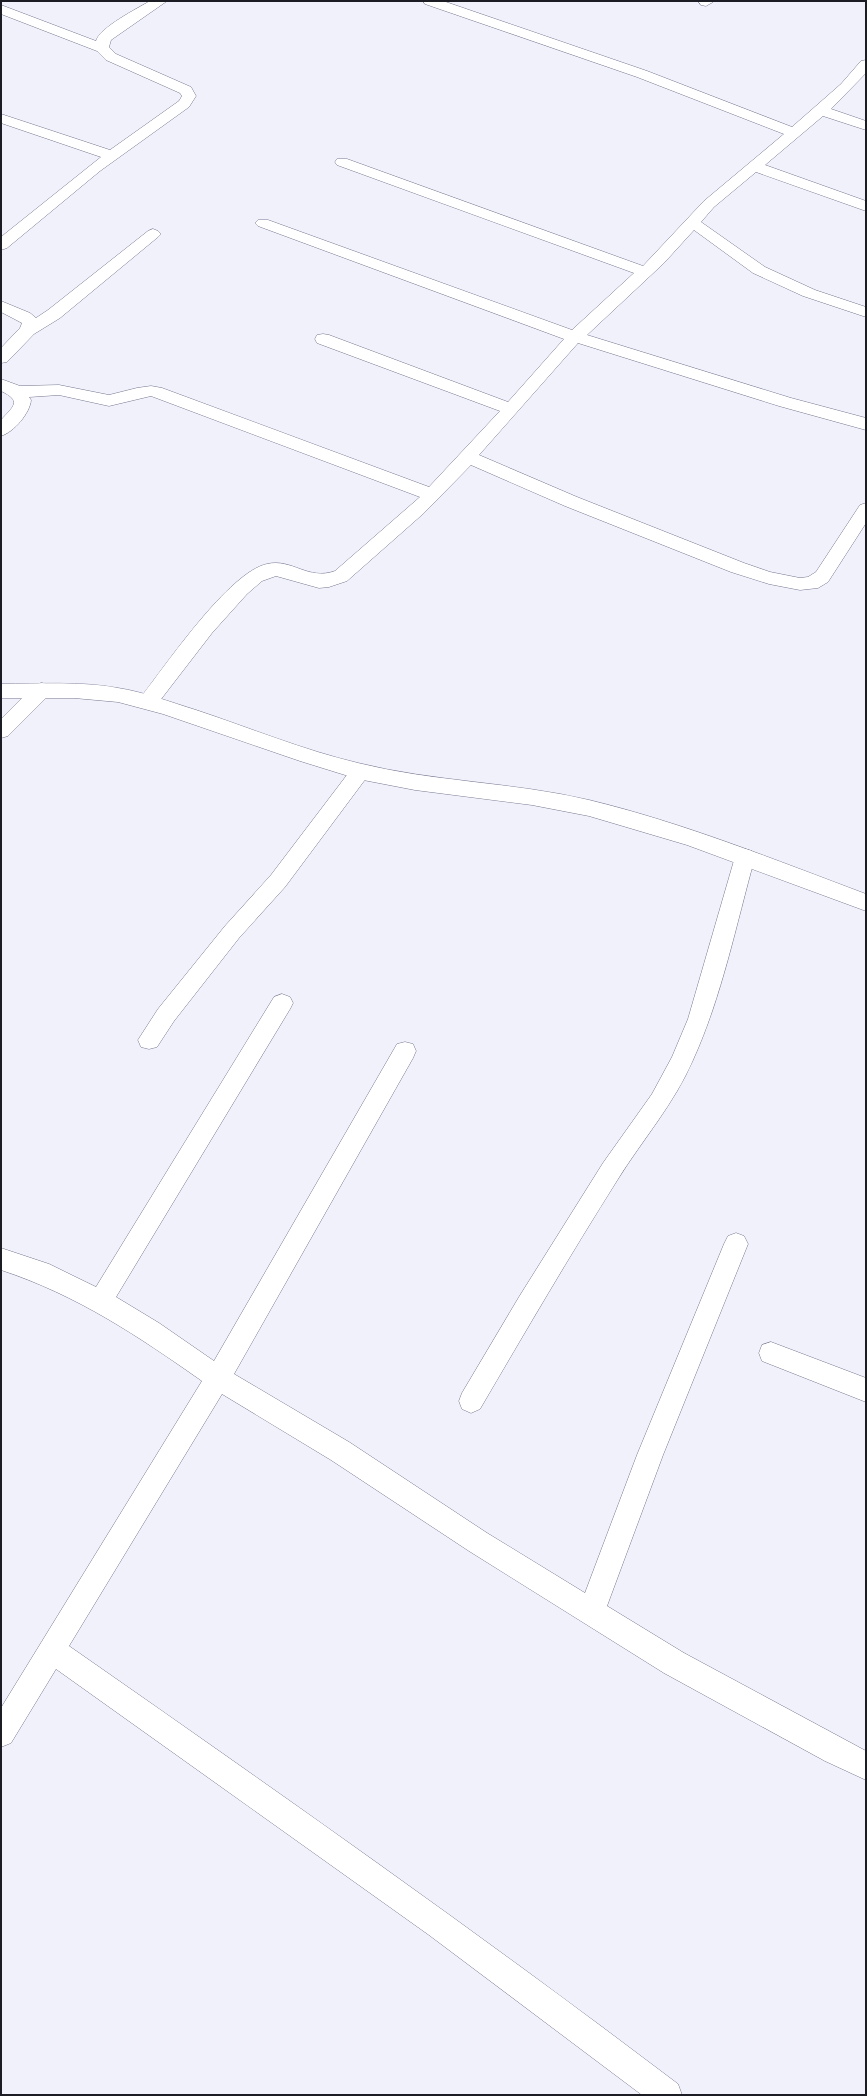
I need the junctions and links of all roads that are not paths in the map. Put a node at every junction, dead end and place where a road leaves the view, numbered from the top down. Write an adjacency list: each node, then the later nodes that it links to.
1 (160, 1): 4 (street)
2 (430, 1): 9 (street)
3 (1, 9): 4 (street)
4 (102, 48): 10 (street)
5 (866, 64): 6 (street)
6 (820, 110): 8 (street); 9 (street)
7 (1, 118): 10 (street)
8 (866, 126)
9 (793, 132): 12 (street)
10 (112, 156): 17 (street)
11 (342, 162): 18 (street)
12 (753, 166): 13 (street); 14 (street)
13 (866, 206)
14 (692, 222): 18 (street); 20 (street)
15 (262, 223): 22 (street)
16 (153, 234): 21 (street)
17 (1, 245)
18 (645, 272): 22 (street)
19 (1, 306): 21 (street)
20 (866, 312)
21 (28, 330): 24 (street)
22 (575, 337): 27 (street); 28 (street)
23 (323, 339): 27 (street)
24 (1, 358)
25 (1, 384): 26 (street)
26 (18, 392): 29 (street); 31 (street)
27 (511, 409): 30 (street)
28 (866, 424)
29 (1, 430)
30 (468, 457): 31 (street); 32 (street)
31 (432, 495): 35 (street)
32 (866, 509)
33 (42, 690): 34 (street); 35 (street); 36 (street)
34 (1, 691)
35 (148, 702): 37 (street)
36 (1, 730)
37 (360, 772): 38 (street); 41 (street)
38 (745, 857): 39 (street); 49 (street)
39 (866, 903)
40 (282, 1003): 45 (street)
41 (149, 1040)
42 (405, 1052): 47 (street)
43 (736, 1244): 50 (street)
44 (1, 1259): 45 (street)
45 (101, 1301): 47 (street)
46 (771, 1353): 48 (street)
47 (218, 1378): 50 (street); 51 (street)
48 (866, 1390)
49 (470, 1402)
50 (592, 1611): 53 (street)
51 (52, 1650): 52 (street); 54 (street)
52 (1, 1733)
53 (866, 1766)
54 (667, 2095)

